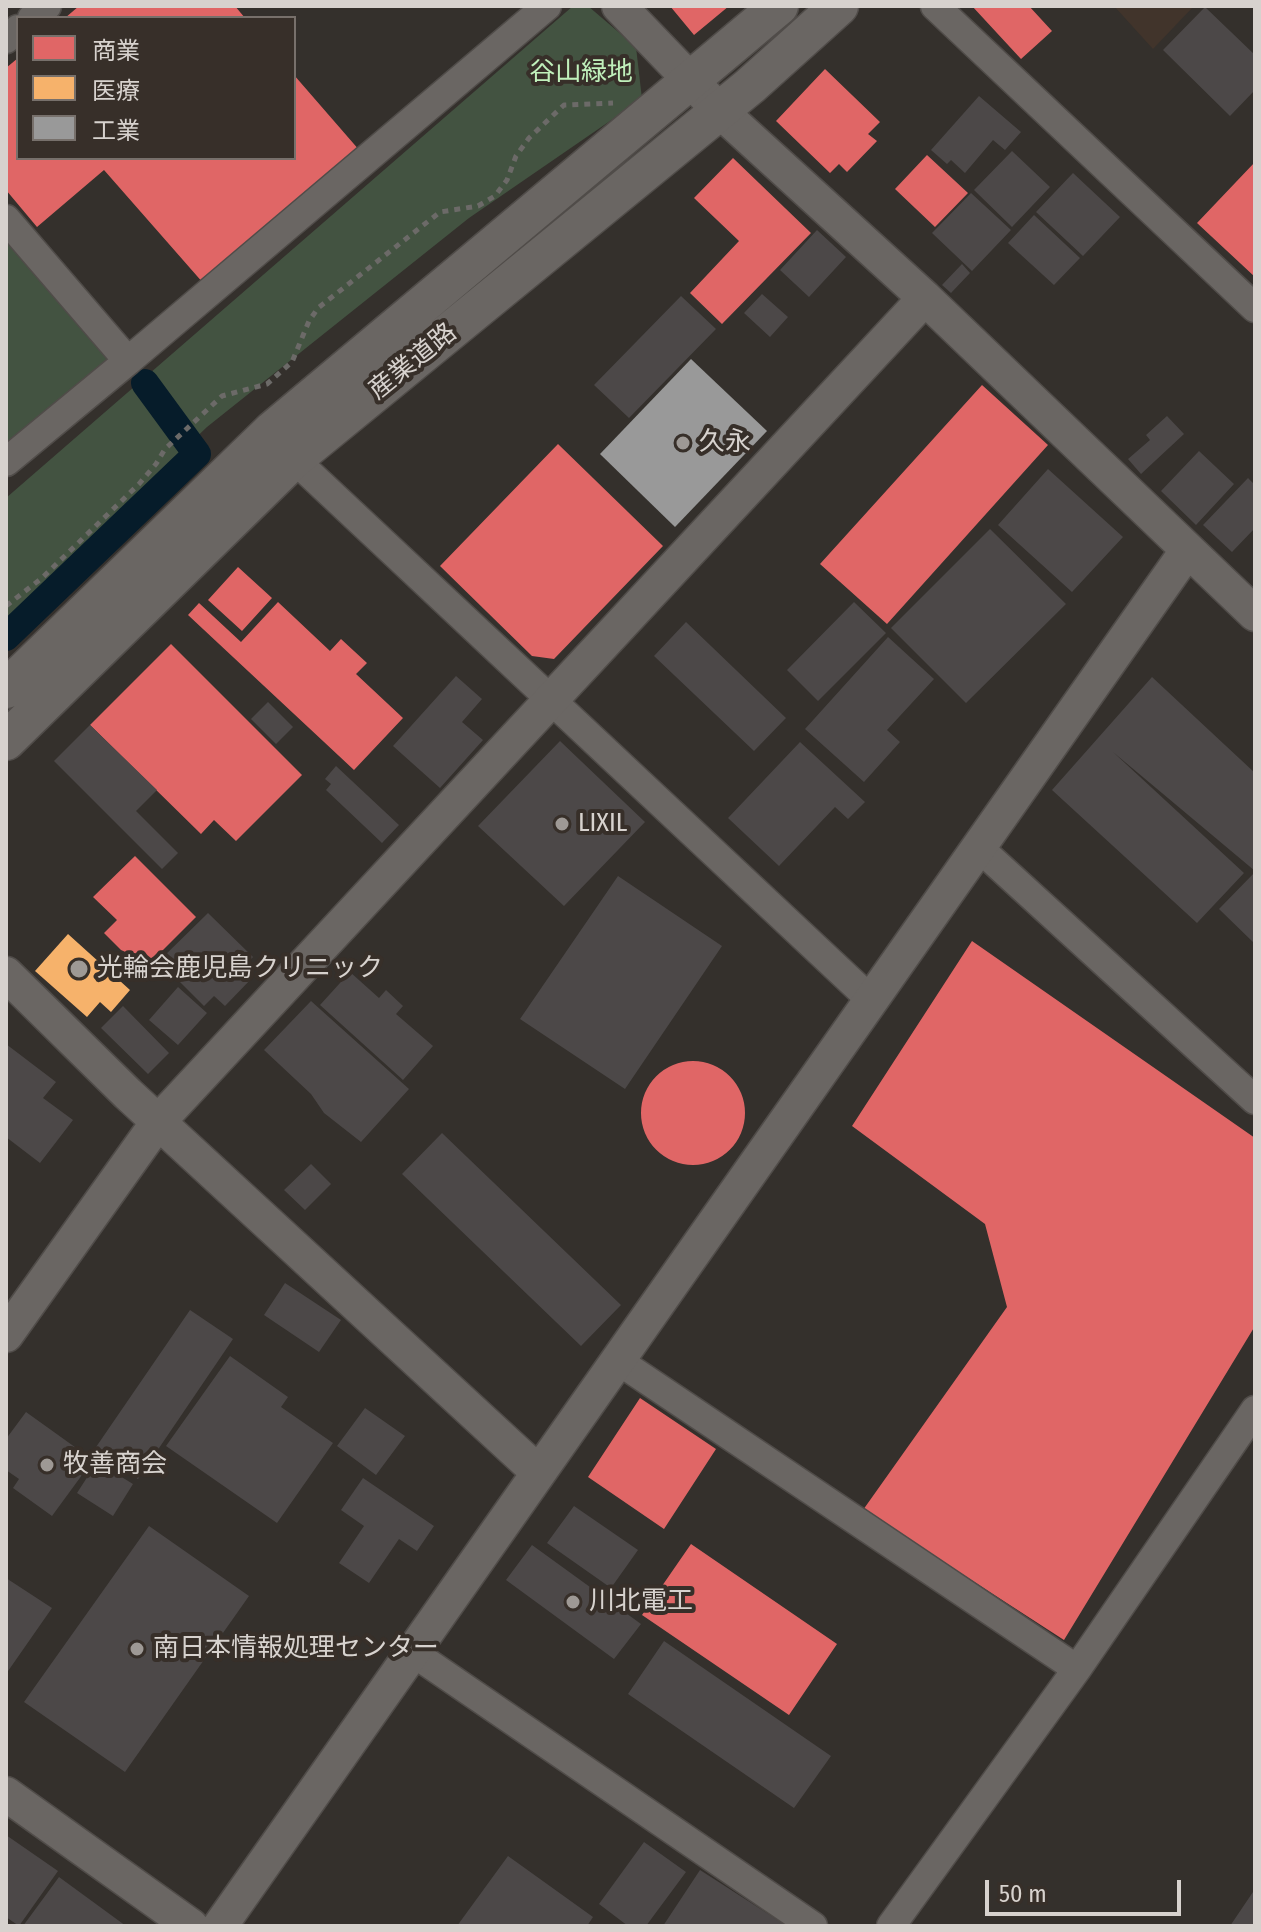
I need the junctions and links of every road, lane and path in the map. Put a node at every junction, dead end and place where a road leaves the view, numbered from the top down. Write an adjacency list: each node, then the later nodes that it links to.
1 (547, 6): 12 (street)
2 (619, 6): 6 (street)
3 (779, 6): 6 (main road, 産業道路)
4 (839, 6): 8 (main road, 産業道路)
5 (935, 6): 11 (street)
6 (691, 82): 8 (street); 18 (main road, 産業道路)
7 (620, 103): 16 (path)
8 (720, 111): 10 (street); 13 (main road, 産業道路)
9 (6, 219): 12 (street)
10 (925, 298): 15 (street); 19 (street)
11 (1255, 308)
12 (128, 361): 14 (street)
13 (294, 459): 19 (street); 20 (main road, 産業道路)
14 (6, 462)
15 (1187, 551): 17 (street); 21 (street)
16 (6, 606)
17 (1255, 614)
18 (6, 689)
19 (552, 701): 23 (street); 25 (street)
20 (6, 741)
21 (977, 846): 23 (street); 24 (street)
22 (6, 974): 25 (street)
23 (870, 999): 27 (street)
24 (1255, 1100)
25 (158, 1122): 26 (street); 29 (street)
26 (6, 1335)
27 (617, 1360): 29 (street); 31 (street)
28 (1255, 1410): 31 (street)
29 (538, 1472): 30 (street)
30 (412, 1652): 34 (street); 35 (street)
31 (1077, 1669): 36 (street)
32 (6, 1794): 33 (street)
33 (191, 1926)
34 (220, 1926)
35 (813, 1926)
36 (891, 1926)

